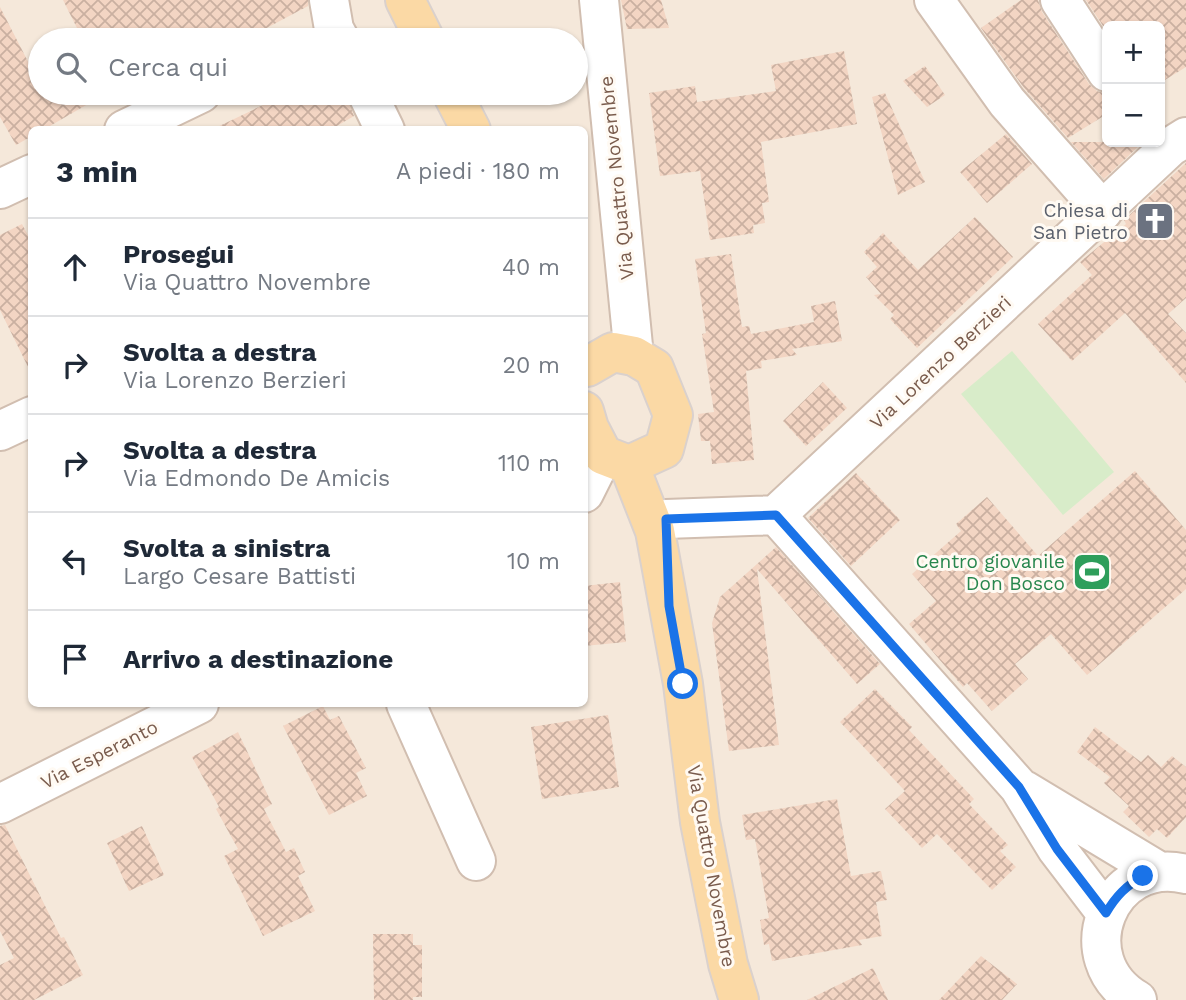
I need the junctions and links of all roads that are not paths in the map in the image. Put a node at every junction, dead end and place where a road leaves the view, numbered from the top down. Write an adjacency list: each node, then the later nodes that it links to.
1 (405, 0): 5 (main road)
2 (599, 0): 17 (street, Via Quattro Novembre)
3 (934, 0): 16 (street)
4 (1060, 0): 6 (street)
5 (419, 28)
6 (1102, 64)
7 (176, 105): 10 (street)
8 (373, 105): 11 (street)
9 (458, 105): 12 (main road)
10 (132, 126)
11 (383, 126)
12 (469, 126)
13 (1172, 140): 16 (street, Via Lorenzo Berzieri)
14 (28, 176): 15 (street)
15 (0, 189)
16 (1103, 211): 25 (street, Via Lorenzo Berzieri)
17 (598, 358): 21 (main road, Via Quattro Novembre)
18 (28, 418): 20 (street)
19 (588, 425): 22 (main road, Via Quattro Novembre)
20 (0, 431)
21 (664, 449): 22 (main road); 24 (main road, Via Quattro Novembre)
22 (616, 460): 23 (street); 24 (main road, Via Quattro Novembre)
23 (588, 489)
24 (657, 513): 25 (street); 34 (main road, Via Quattro Novembre)
25 (776, 515): 28 (street)
26 (193, 707): 29 (street, Via Esperanto)
27 (407, 707): 30 (street)
28 (1019, 787): 31 (street); 32 (street)
29 (0, 804)
30 (476, 861)
31 (1173, 873): 32 (street)
32 (1106, 913): 33 (street)
33 (1129, 998)
34 (739, 1000)

